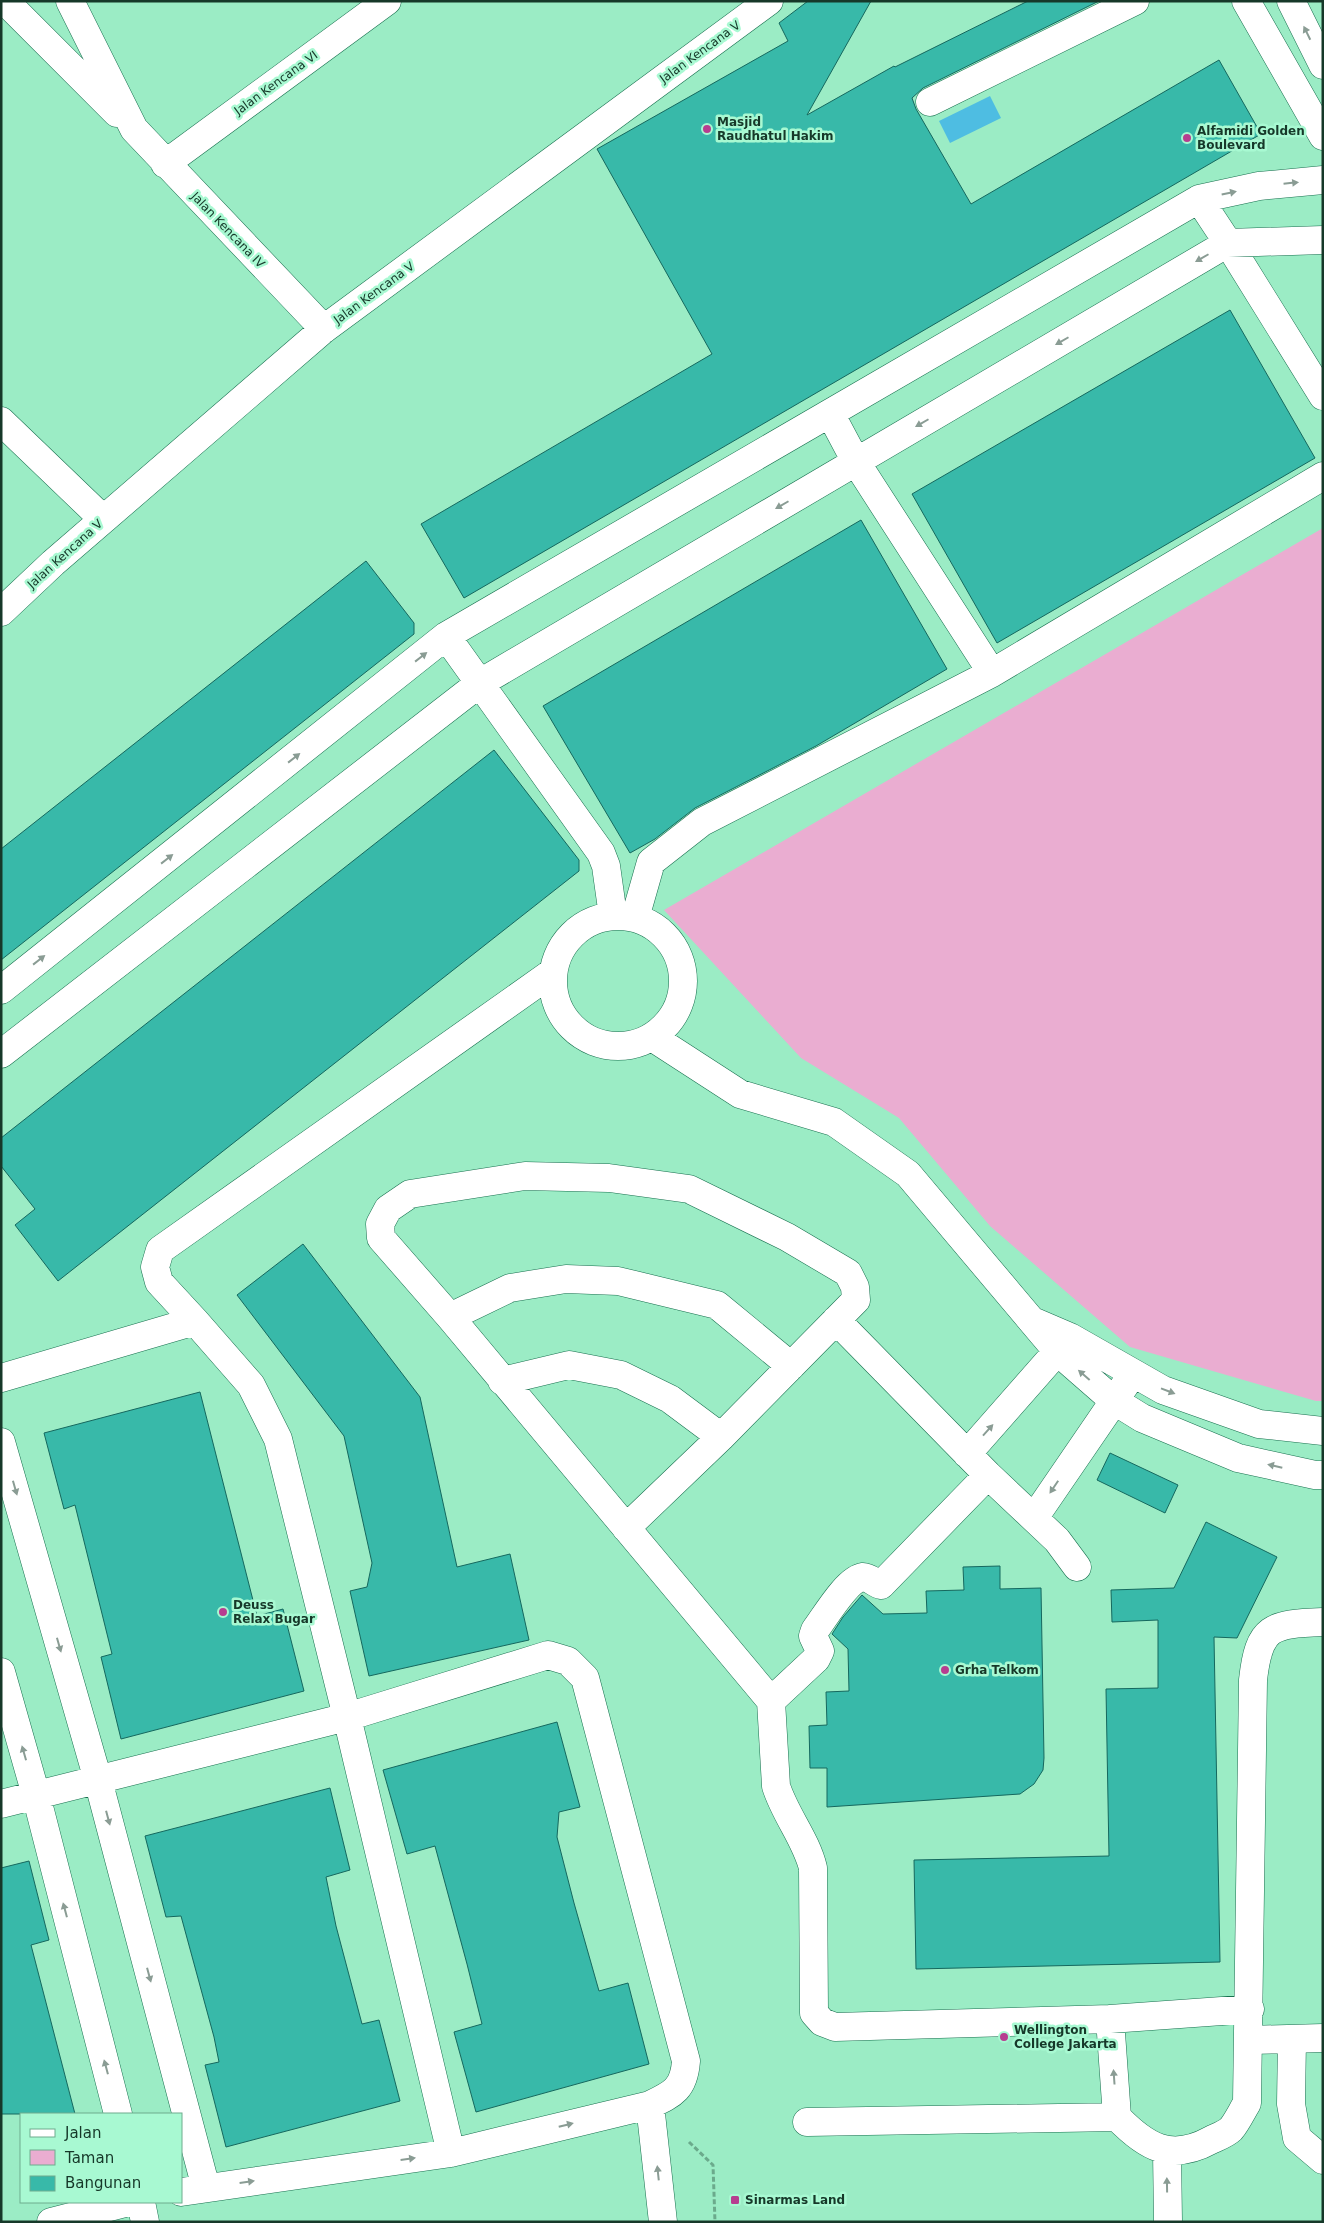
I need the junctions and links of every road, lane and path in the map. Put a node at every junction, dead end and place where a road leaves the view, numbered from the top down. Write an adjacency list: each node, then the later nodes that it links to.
1 (5, 1): 10 (street, Jalan Kencana IV)
2 (70, 1): 10 (street, Jalan Kencana IV)
3 (387, 1): 12 (street, Jalan Kencana VI)
4 (769, 1): 17 (street, Jalan Kencana V)
5 (1135, 1): 9 (street)
6 (1246, 1): 11 (street)
7 (1291, 1): 8 (street, one-way to 7)
8 (1323, 65)
9 (930, 102)
10 (134, 129): 12 (street, Jalan Kencana IV)
11 (1323, 136)
12 (165, 164): 17 (street, Jalan Kencana IV)
13 (1323, 180): 14 (street, one-way to 13)
14 (1199, 199): 16 (street); 19 (street)
15 (1323, 240): 16 (street)
16 (1228, 243): 18 (street); 21 (street, one-way to 21)
17 (324, 329): 23 (street, Jalan Kencana V)
18 (1323, 396)
19 (830, 413): 21 (street); 25 (street)
20 (1, 421): 23 (street)
21 (856, 462): 26 (street); 27 (street, one-way to 27)
22 (1323, 476): 26 (street)
23 (104, 519): 24 (street, Jalan Kencana V)
24 (1, 612)
25 (446, 636): 27 (street); 30 (street, one-way to 25)
26 (992, 673): 28 (street)
27 (480, 683): 28 (street); 32 (street)
28 (624, 917): 29 (street); 31 (street)
29 (553, 972): 31 (street); 35 (street)
30 (1, 990)
31 (652, 1037): 36 (street)
32 (1, 1054)
33 (450, 1317): 34 (street); 37 (street); 40 (street)
34 (836, 1320): 37 (street); 45 (street)
35 (195, 1321): 39 (street); 54 (street)
36 (1064, 1344): 38 (street); 41 (street, one-way to 36); 45 (street, one-way to 36)
37 (791, 1366): 43 (street)
38 (1133, 1373): 41 (street); 42 (street, one-way to 42)
39 (1, 1378)
40 (502, 1381): 43 (street); 49 (street)
41 (1113, 1400): 47 (street, one-way to 41); 48 (street, one-way to 48)
42 (1323, 1431)
43 (721, 1437): 49 (street)
44 (1, 1442): 55 (street, one-way to 55)
45 (967, 1454): 46 (street)
46 (988, 1475): 48 (street); 53 (street)
47 (1323, 1475)
48 (1034, 1518): 50 (street)
49 (626, 1528): 53 (street)
50 (1077, 1567)
51 (1314, 1623): 58 (street)
52 (1, 1672): 56 (street, one-way to 52)
53 (771, 1702): 59 (street)
54 (347, 1717): 55 (street); 63 (street); 70 (street)
55 (98, 1780): 56 (street); 65 (street, one-way to 65)
56 (36, 1795): 57 (street); 64 (street, one-way to 56)
57 (1, 1804)
58 (1250, 2009): 59 (street); 62 (street)
59 (1110, 2019): 66 (street, one-way to 59)
60 (1323, 2038): 61 (street)
61 (1292, 2039): 62 (street); 71 (street)
62 (1249, 2040): 69 (street)
63 (650, 2105): 70 (street, one-way to 63); 78 (street, one-way to 63)
64 (118, 2113)
65 (175, 2113)
66 (1117, 2117): 67 (street); 69 (street)
67 (807, 2122)
68 (182, 2143): 73 (street, one-way to 73)
69 (1167, 2151): 80 (street, one-way to 69)
70 (451, 2153): 73 (street, one-way to 70)
71 (1323, 2160)
72 (712, 2165): 79 (path)
73 (193, 2190)
74 (125, 2203): 76 (street)
75 (141, 2203): 77 (street)
76 (51, 2222)
77 (145, 2222)
78 (663, 2222)
79 (715, 2222)
80 (1168, 2222)

